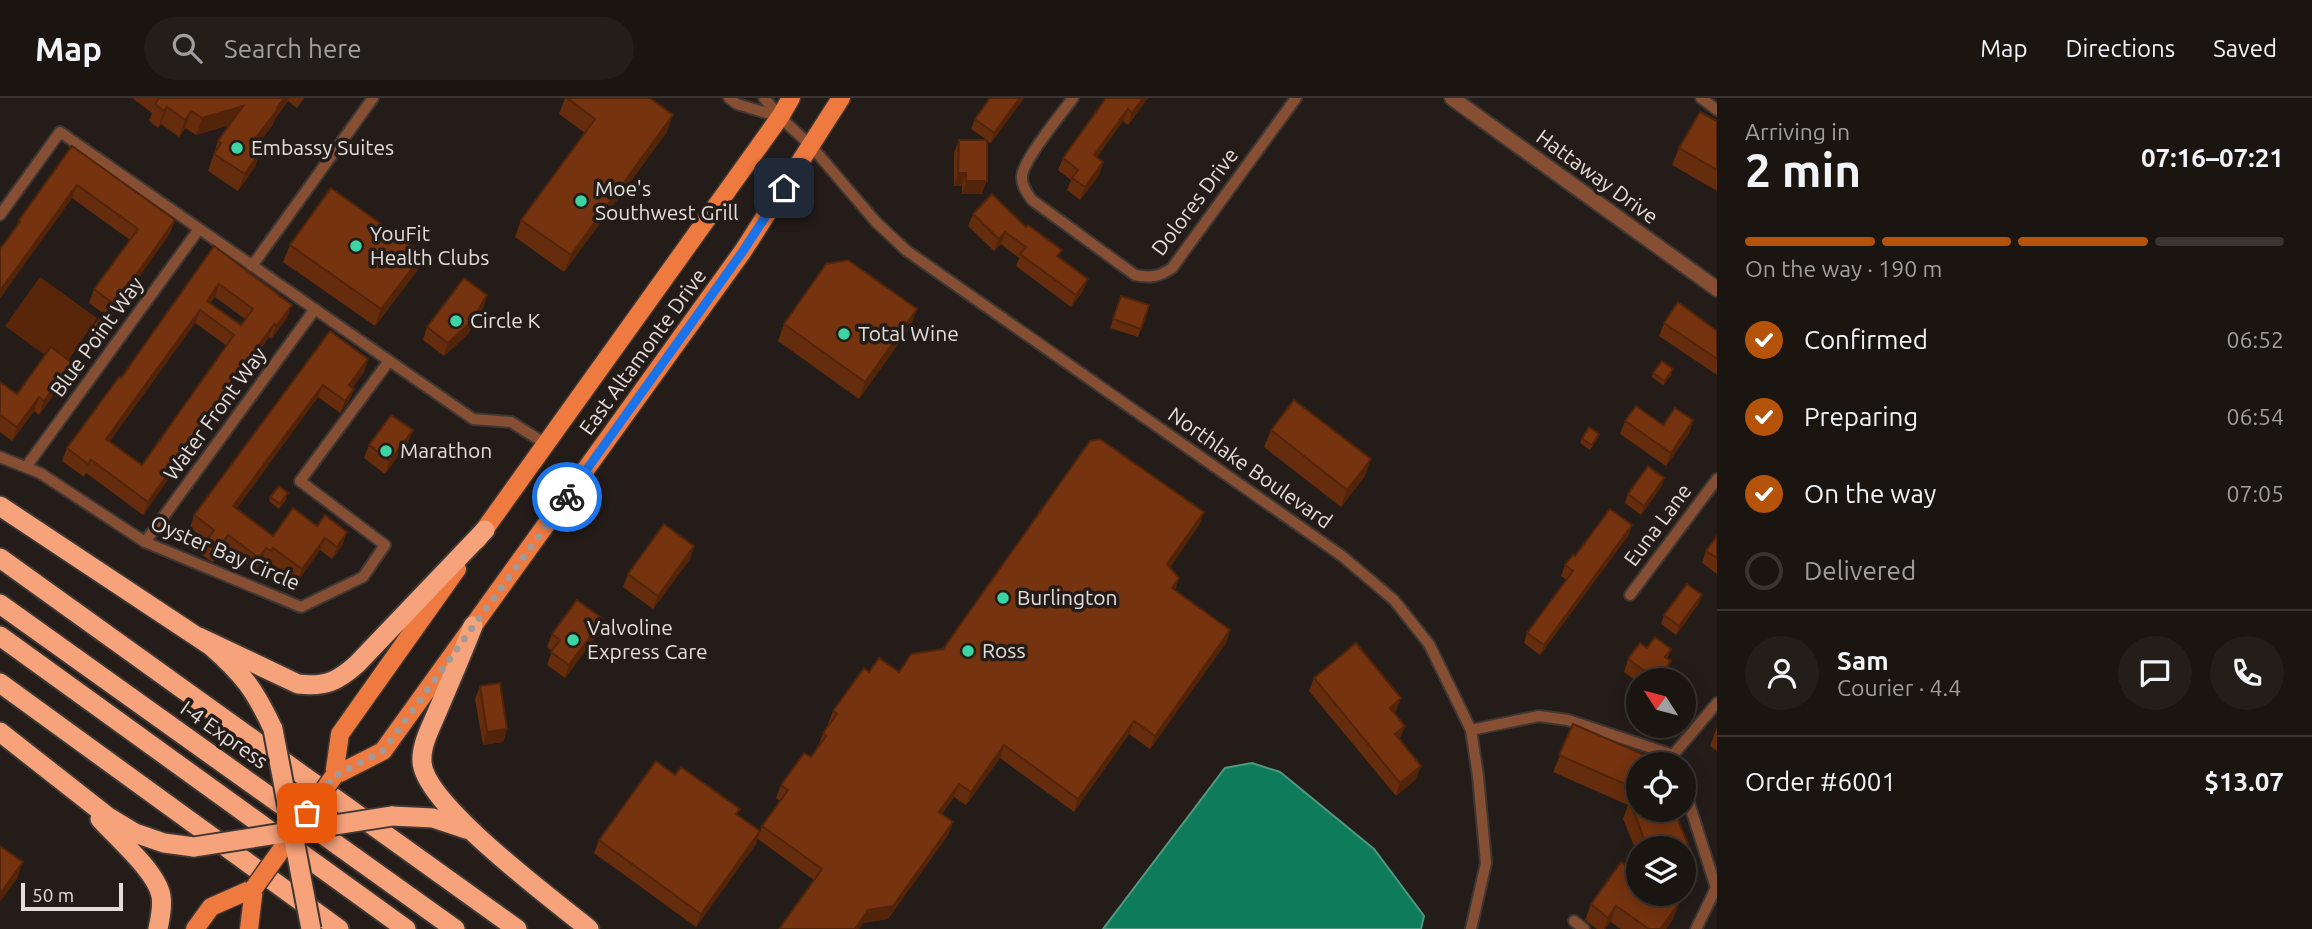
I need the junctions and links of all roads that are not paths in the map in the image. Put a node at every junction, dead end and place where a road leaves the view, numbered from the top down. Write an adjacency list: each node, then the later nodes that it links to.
1 (373, 98): 15 (street)
2 (729, 98): 11 (street)
3 (764, 98): 11 (street, Northlake Boulevard)
4 (791, 98): 11 (main road, East Altamonte Drive)
5 (841, 98): 12 (main road, East Altamonte Drive)
6 (1073, 98): 7 (street, Dolores Drive)
7 (1296, 98)
8 (1452, 98): 16 (street, Hattaway Drive)
9 (1701, 98): 10 (street)
10 (1717, 110)
11 (780, 117): 12 (street, Northlake Boulevard); 19 (main road, East Altamonte Drive)
12 (811, 146): 29 (main road, East Altamonte Drive); 34 (street, Northlake Boulevard)
13 (0, 215): 14 (street)
14 (199, 229): 15 (street); 21 (street, Blue Point Way)
15 (252, 266): 17 (street)
16 (1717, 289)
17 (315, 309): 18 (street); 25 (street, Water Front Way)
18 (389, 360): 19 (street); 25 (street, Oyster Bay Circle)
19 (546, 444): 24 (main road, East Altamonte Drive)
20 (0, 457): 21 (street, Oyster Bay Circle)
21 (26, 467): 25 (street, Oyster Bay Circle)
22 (1717, 479): 27 (street, Euna Lane)
23 (0, 506): 31 (highway)
24 (485, 530): 31 (highway); 38 (main road, East Altamonte Drive)
25 (145, 542)
26 (0, 558): 53 (highway)
27 (1630, 595)
28 (0, 604): 52 (highway, I-4 Express)
29 (474, 626): 38 (main road, East Altamonte Drive); 42 (highway)
30 (0, 636): 51 (highway)
31 (199, 636): 41 (highway, bridge)
32 (0, 683): 50 (highway)
33 (1717, 704): 37 (street)
34 (1471, 730): 36 (street); 55 (street, Northlake Boulevard)
35 (0, 732): 39 (highway)
36 (1653, 752)
37 (1681, 752)
38 (334, 776): 41 (main road, bridge)
39 (76, 792): 41 (highway, bridge); 46 (highway)
40 (1695, 822): 44 (street)
41 (294, 831): 42 (highway, bridge); 43 (main road, bridge); 49 (highway, bridge)
42 (476, 835): 54 (highway)
43 (254, 888): 47 (main road); 48 (main road)
44 (1716, 888): 57 (street)
45 (1574, 921): 56 (street)
46 (158, 929)
47 (195, 929)
48 (249, 929)
49 (311, 929)
50 (339, 929)
51 (406, 929)
52 (455, 929)
53 (517, 929)
54 (589, 929)
55 (1471, 929)
56 (1584, 929)
57 (1696, 929)

